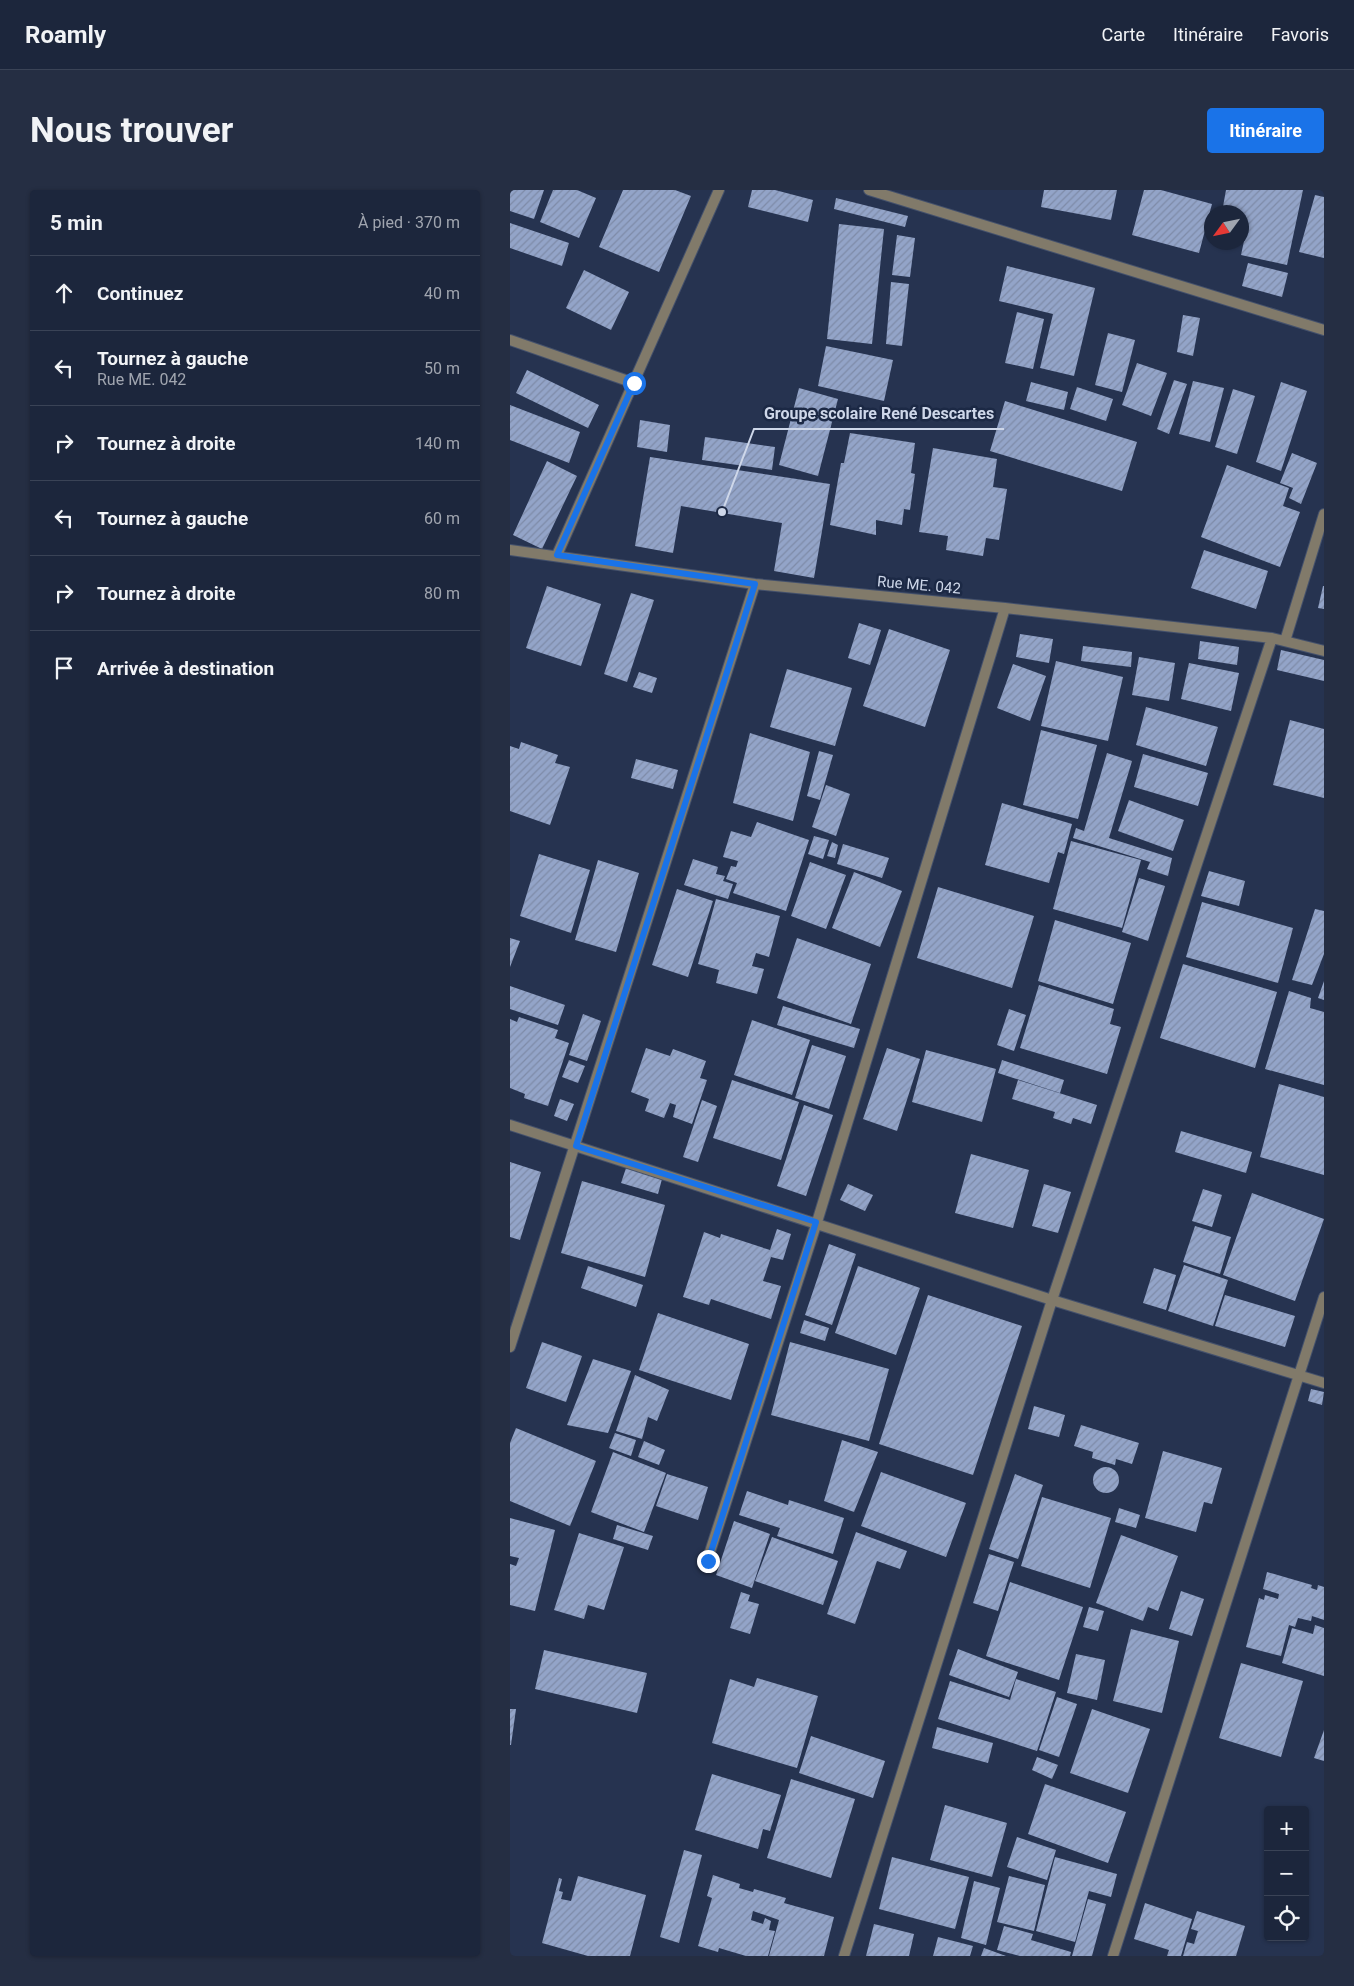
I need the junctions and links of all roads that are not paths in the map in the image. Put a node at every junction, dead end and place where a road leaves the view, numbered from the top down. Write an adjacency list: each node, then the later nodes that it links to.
1 (719, 190): 5 (street)
2 (869, 190): 3 (street)
3 (1324, 330)
4 (510, 340): 5 (street)
5 (634, 383): 8 (street)
6 (1324, 514): 12 (street)
7 (510, 550): 8 (street, Rue ME. 042)
8 (557, 555): 9 (street, Rue ME. 042)
9 (755, 584): 10 (street, Rue ME. 042); 15 (street)
10 (1005, 608): 11 (street, Rue ME. 042); 16 (street)
11 (1272, 638): 12 (street, Rue ME. 042); 18 (street)
12 (1285, 641): 13 (street, Rue ME. 042)
13 (1324, 651)
14 (510, 1124): 15 (street)
15 (576, 1146): 16 (street); 19 (street)
16 (816, 1222): 18 (street); 22 (street)
17 (1324, 1298): 20 (street)
18 (1052, 1300): 20 (street); 23 (street)
19 (510, 1347)
20 (1300, 1375): 21 (street); 24 (street)
21 (1324, 1383)
22 (708, 1561)
23 (844, 1956)
24 (1113, 1956)

